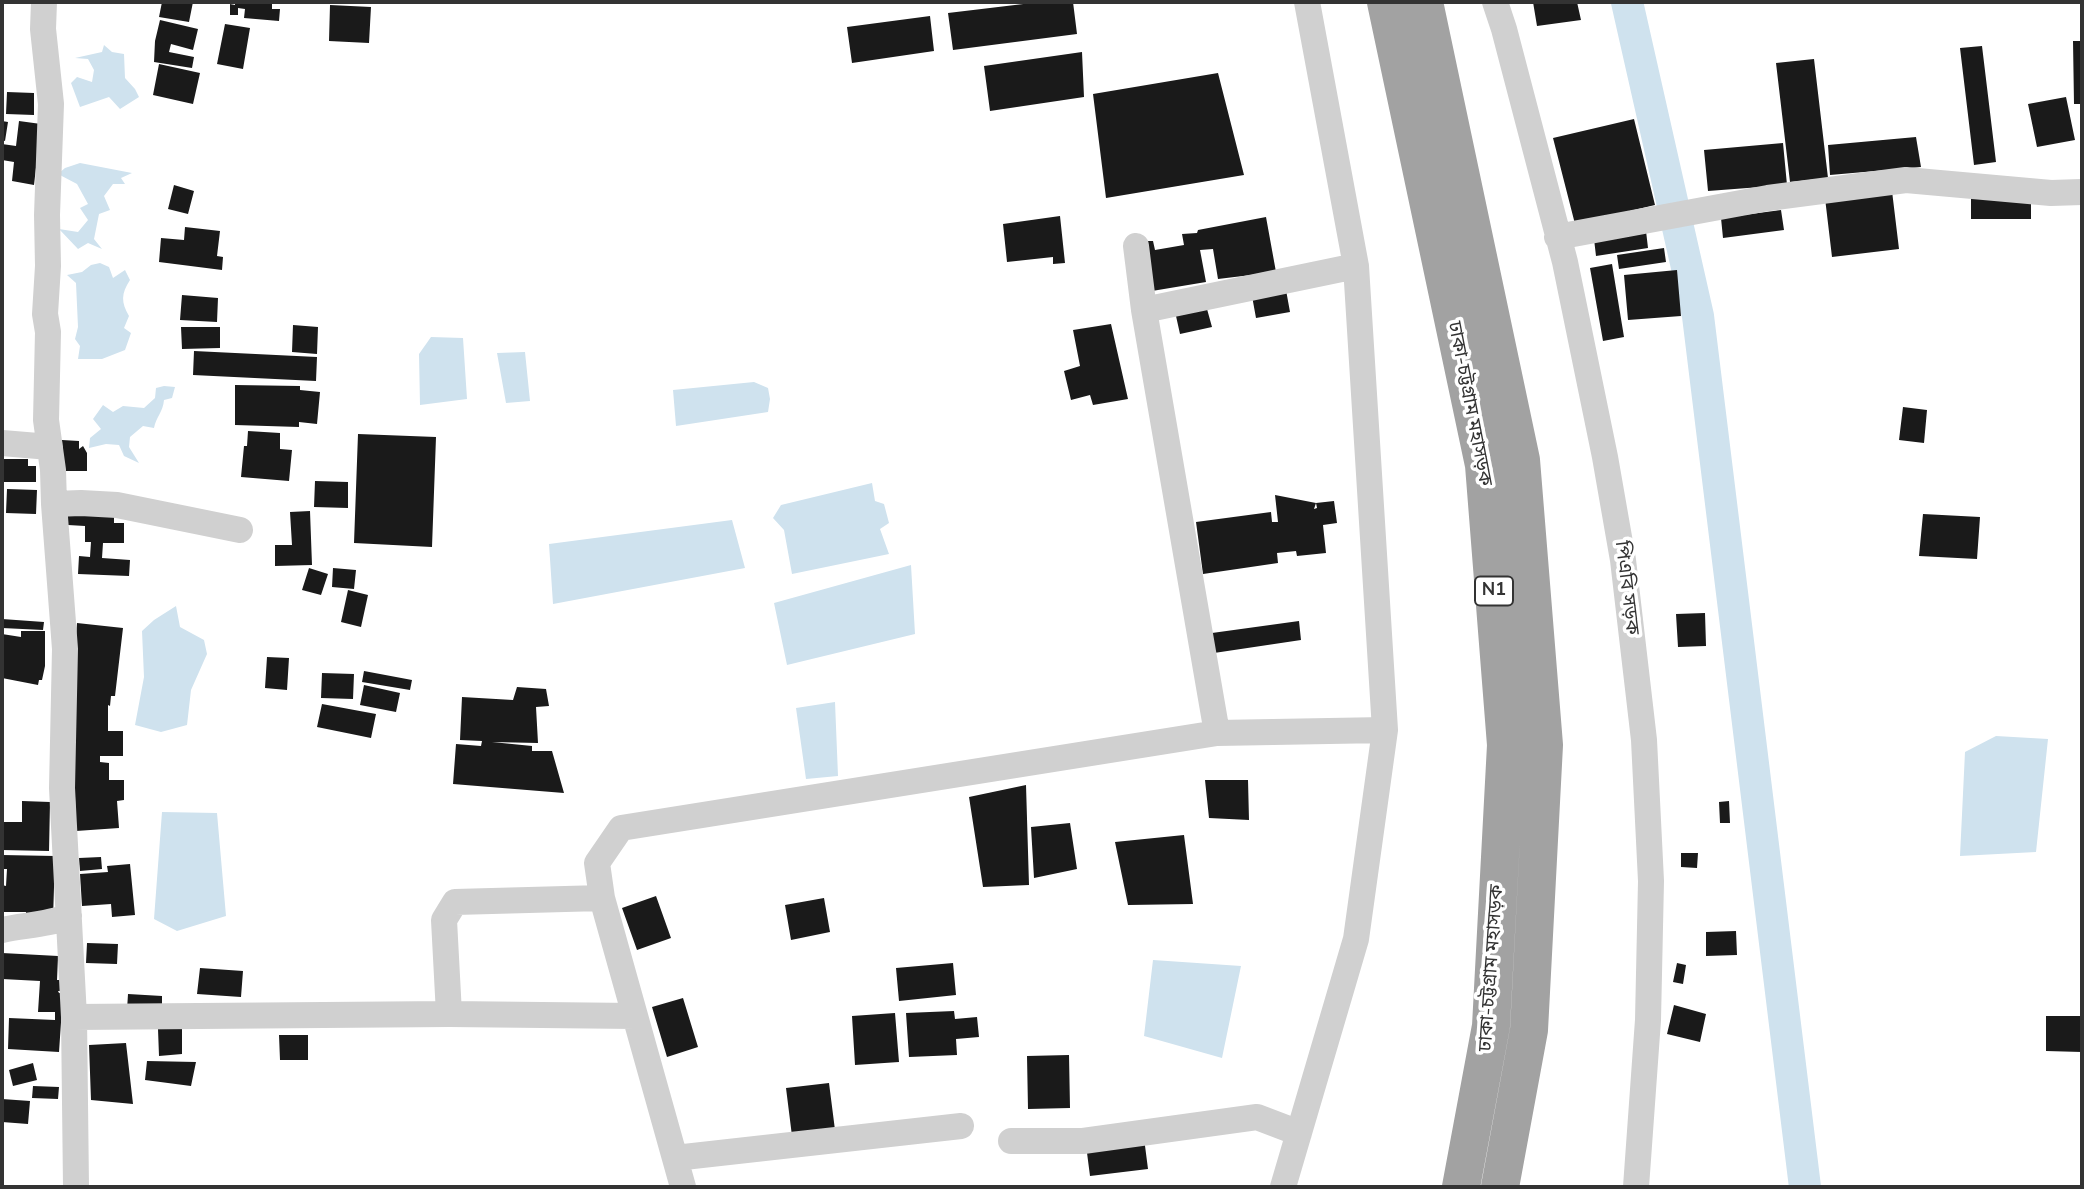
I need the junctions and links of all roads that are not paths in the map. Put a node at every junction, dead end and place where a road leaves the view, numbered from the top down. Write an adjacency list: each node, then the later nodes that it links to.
1 (44, 2): 12 (street)
2 (1307, 2): 9 (street)
3 (1386, 2): 30 (highway, ঢাকা-চট্টগ্রাম মহাসড়ক / N1)
4 (1424, 2): 31 (highway, ঢাকা-চট্টগ্রাম মহাসড়ক / N1)
5 (1495, 2): 7 (street, পিএবি সড়ক)
6 (2082, 192): 7 (street)
7 (1557, 237): 32 (street, পিএবি সড়ক)
8 (1136, 246): 10 (street)
9 (1356, 266): 10 (street); 15 (street)
10 (1144, 310): 16 (street)
11 (2, 443): 12 (street)
12 (50, 447): 13 (street)
13 (54, 504): 14 (street); 18 (street)
14 (240, 530)
15 (1385, 730): 16 (street); 24 (street)
16 (1217, 733): 17 (street)
17 (602, 898): 20 (street); 21 (street)
18 (69, 916): 19 (street); 22 (street)
19 (2, 930)
20 (449, 1014): 21 (street); 22 (street)
21 (635, 1016): 26 (street)
22 (74, 1017): 27 (street)
23 (961, 1126): 26 (street)
24 (1300, 1133): 25 (street); 29 (street)
25 (1011, 1141)
26 (675, 1158): 28 (street)
27 (76, 1187)
28 (683, 1187)
29 (1283, 1187)
30 (1461, 1187)
31 (1500, 1187)
32 (1636, 1187)

